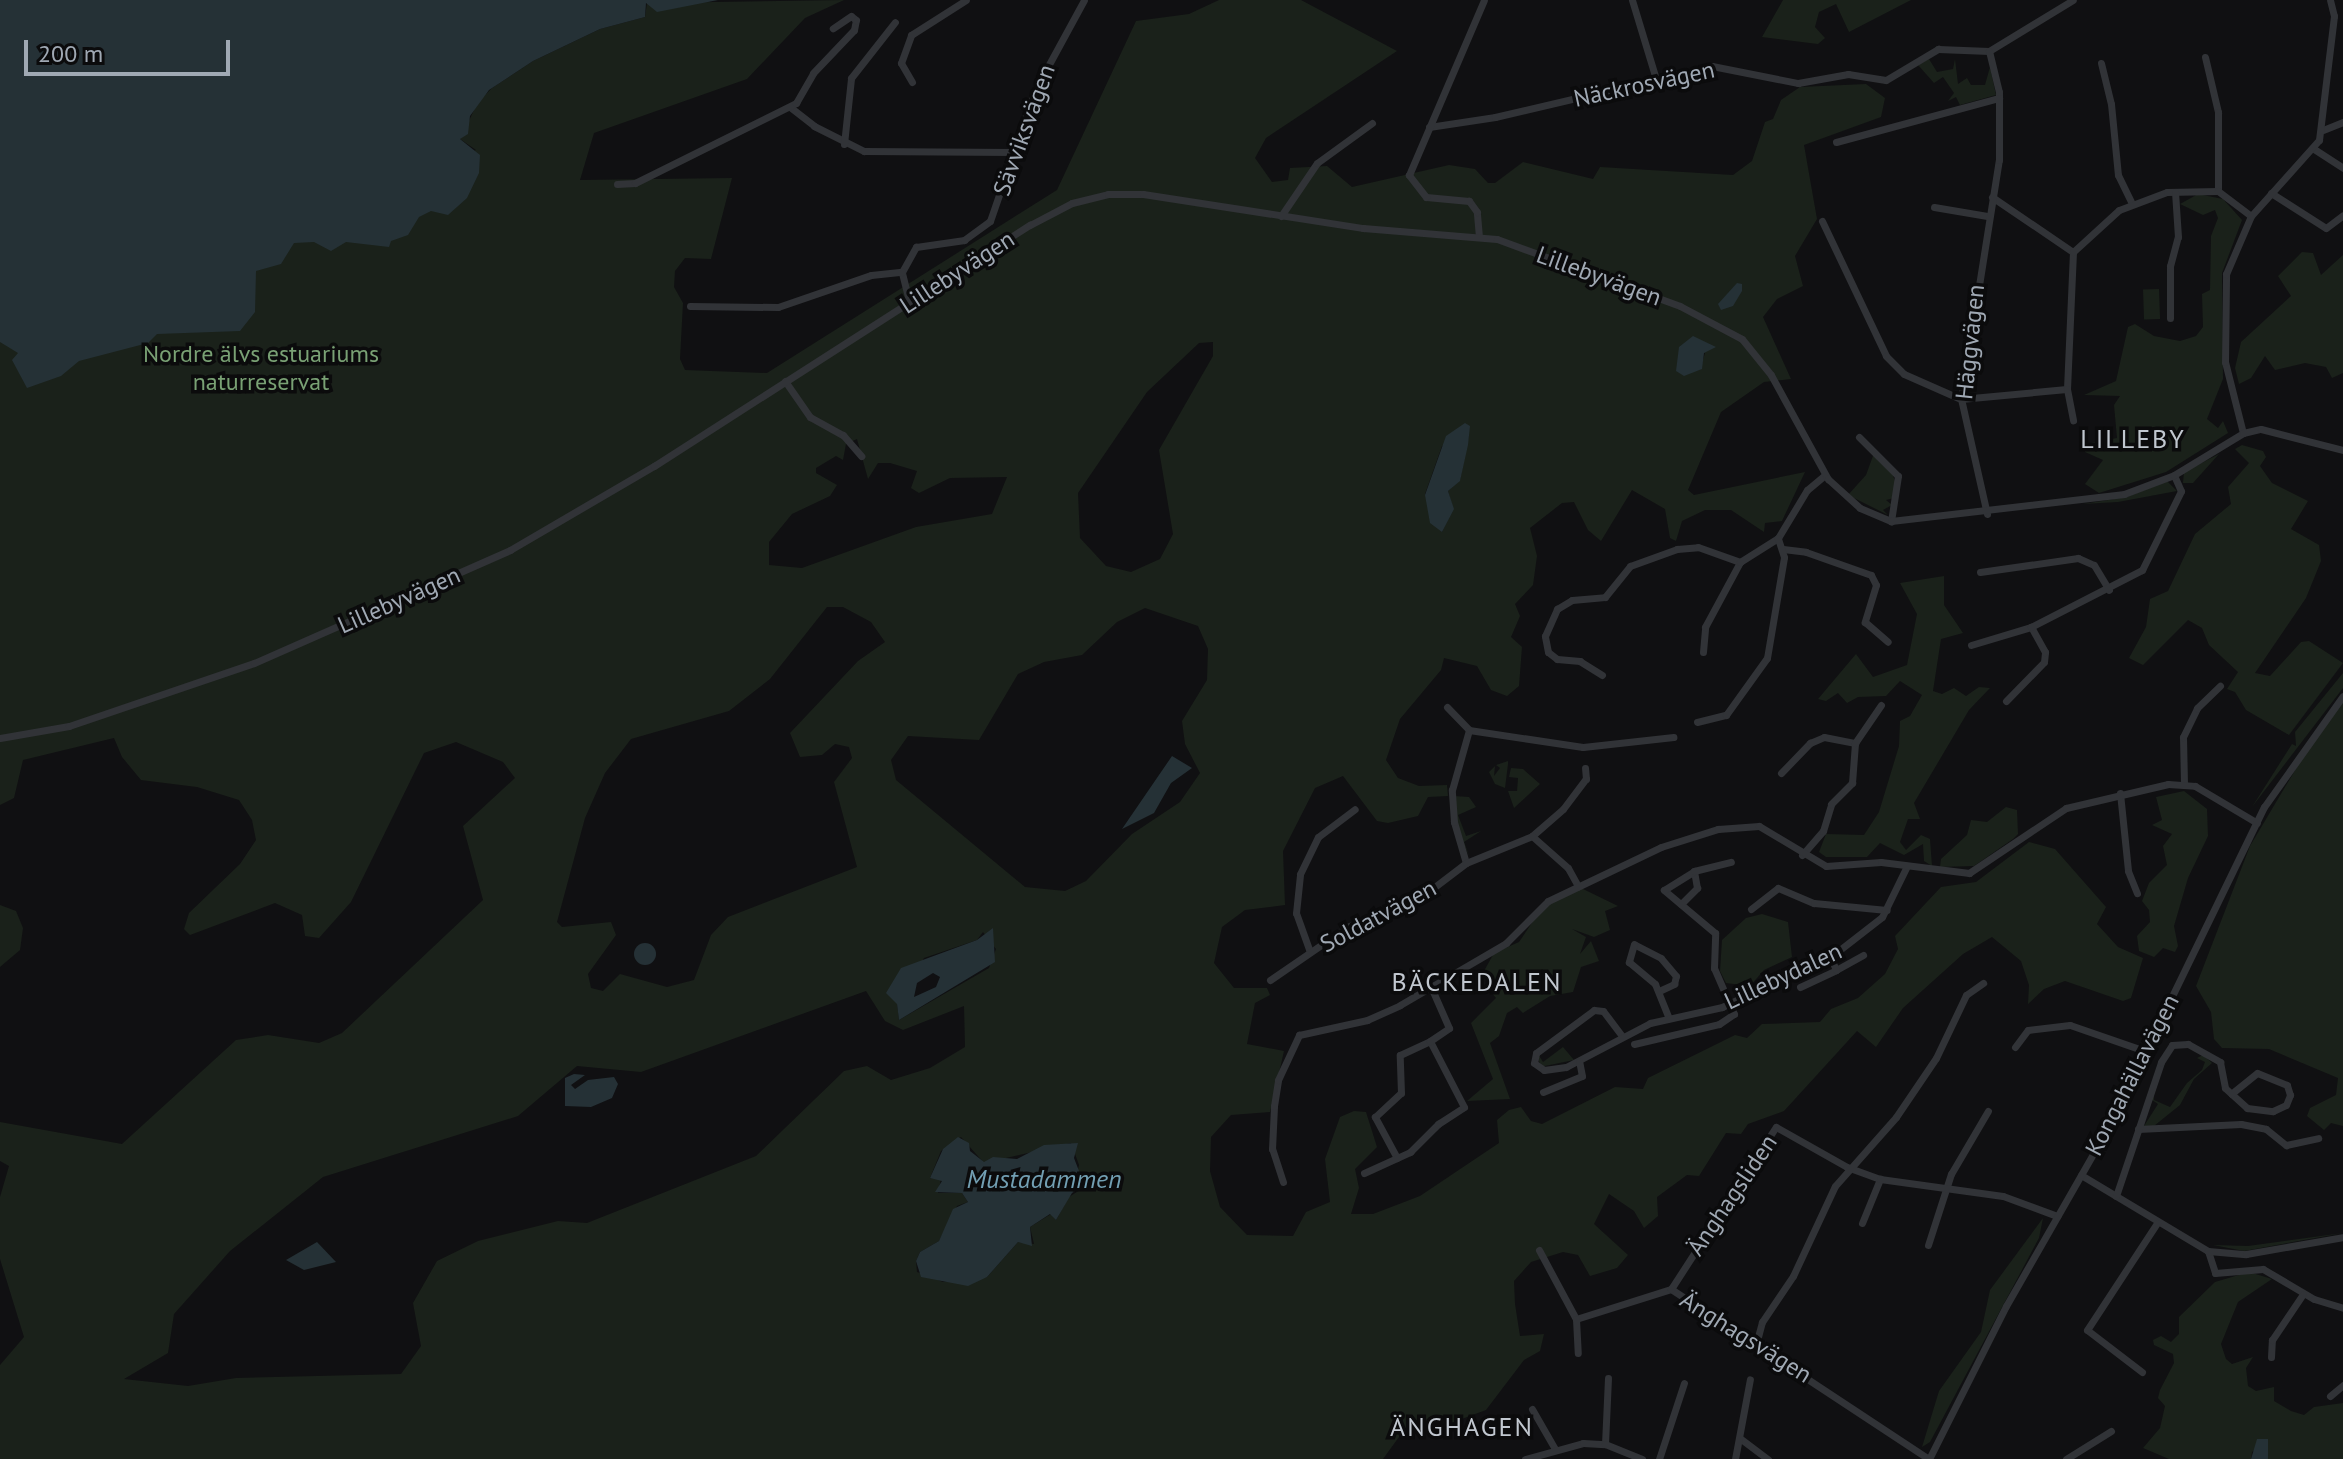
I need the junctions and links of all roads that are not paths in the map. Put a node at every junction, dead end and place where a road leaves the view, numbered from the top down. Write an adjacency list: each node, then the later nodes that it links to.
1 (966, 0): 13 (street)
2 (1084, 0): 23 (street, Sävviksvägen)
3 (1484, 0): 18 (street)
4 (1632, 0): 12 (street)
5 (2073, 0): 9 (street)
6 (2330, 0): 19 (street)
7 (895, 22): 21 (street)
8 (833, 28): 15 (street)
9 (1989, 51): 12 (street, Näckrosvägen); 14 (street, Häggvägen)
10 (2205, 57): 26 (street)
11 (2101, 63): 30 (street)
12 (1656, 79): 18 (street, Näckrosvägen)
13 (912, 82)
14 (1999, 98): 20 (street); 29 (street, Häggvägen)
15 (790, 107): 21 (street); 25 (street)
16 (2343, 122): 19 (street)
17 (1372, 123): 33 (street)
18 (1429, 127): 37 (street)
19 (2323, 130): 22 (street)
20 (1836, 142)
21 (844, 144): 23 (street)
22 (2314, 149): 24 (street); 28 (street)
23 (1013, 152): 39 (street, Sävviksvägen)
24 (2343, 168)
25 (617, 184)
26 (2218, 191): 27 (street); 35 (street)
27 (2175, 192): 30 (street); 42 (street)
28 (2271, 193): 32 (street); 35 (street)
29 (1992, 197): 34 (street, Häggvägen); 38 (street)
30 (2132, 204): 38 (street)
31 (1934, 207): 34 (street)
32 (2343, 215)
33 (1281, 216): 37 (street, Lillebyvägen); 40 (street, Lillebyvägen)
34 (1987, 216): 45 (street, Häggvägen)
35 (2251, 216): 47 (street)
36 (1822, 221): 45 (street)
37 (1479, 237): 51 (street, Lillebyvägen)
38 (2073, 252): 44 (street)
39 (902, 272): 40 (street); 41 (street)
40 (909, 301): 43 (street, Lillebyvägen)
41 (690, 306)
42 (2170, 318)
43 (785, 381): 50 (street); 73 (street, Lillebyvägen)
44 (2067, 389): 45 (street); 46 (street)
45 (1961, 399): 53 (street, Häggvägen)
46 (2073, 420)
47 (2243, 433): 49 (street); 52 (street)
48 (1859, 437): 54 (street)
49 (2343, 450)
50 (861, 456)
51 (1825, 475): 54 (street, Lillebyvägen); 55 (street)
52 (2174, 475): 53 (street); 59 (street)
53 (1987, 514): 54 (street)
54 (1891, 521)
55 (1778, 538): 56 (street); 57 (street)
56 (1783, 549): 61 (street); 70 (street)
57 (1740, 562): 63 (street); 64 (street)
58 (1980, 572): 59 (street)
59 (2109, 590): 60 (street)
60 (2031, 627): 62 (street); 67 (street)
61 (1888, 642)
62 (1971, 645)
63 (1703, 652)
64 (1602, 675)
65 (2220, 686): 77 (street)
66 (2343, 696): 80 (street, Kongahällavägen)
67 (2006, 701)
68 (1881, 705): 74 (street)
69 (1447, 707): 71 (street)
70 (1697, 722)
71 (1469, 730): 72 (street); 84 (street)
72 (1673, 737)
73 (0, 738)
74 (1855, 743): 76 (street); 82 (street)
75 (1585, 768): 81 (street, Soldatvägen)
76 (1781, 773)
77 (2184, 784): 78 (street); 80 (street)
78 (2120, 793): 85 (street); 88 (street)
79 (1355, 809): 92 (street)
80 (2257, 823): 107 (street, Kongahällavägen)
81 (1532, 836): 84 (street, Soldatvägen); 87 (street)
82 (1802, 855): 85 (street); 87 (street)
83 (1731, 862): 86 (street)
84 (1466, 863): 92 (street, Soldatvägen)
85 (1907, 866): 91 (street, Lillebydalen)
86 (1694, 871): 89 (street); 89 (street)
87 (1578, 886): 98 (street)
88 (2137, 893)
89 (1681, 904): 101 (street)
90 (1751, 909): 91 (street)
91 (1887, 910): 94 (street, Lillebydalen)
92 (1310, 952): 96 (street, Soldatvägen)
93 (1863, 955): 95 (street)
94 (1830, 956): 95 (street); 101 (street, Lillebydalen)
95 (1836, 970): 99 (street)
96 (1270, 980)
97 (1983, 983): 115 (street)
98 (1431, 987): 104 (street); 119 (street)
99 (1800, 987)
100 (1659, 991): 100 (street); 102 (street)
101 (1730, 1003): 102 (street, Lillebydalen); 105 (street)
102 (1669, 1018): 103 (street, Lillebydalen)
103 (1622, 1036): 108 (street, Lillebydalen); 108 (street, Lillebydalen)
104 (1430, 1041): 114 (street); 114 (street)
105 (1634, 1044)
106 (2015, 1047): 107 (street)
107 (2145, 1051): 117 (street, Kongahällavägen)
108 (1579, 1061): 109 (street)
109 (1543, 1092)
110 (2231, 1094): 110 (street); 112 (street)
111 (1988, 1111): 120 (street)
112 (2138, 1129): 113 (street); 121 (street)
113 (2318, 1138)
114 (1397, 1158): 116 (street)
115 (1847, 1167): 118 (street); 129 (street, Änghagsliden); 133 (street)
116 (1364, 1173)
117 (2081, 1175): 121 (street); 122 (street, Kongahällavägen)
118 (1880, 1179): 120 (street); 123 (street)
119 (1283, 1182)
120 (1947, 1188): 122 (street); 126 (street)
121 (2116, 1196): 124 (street)
122 (2057, 1216): 152 (street, Kongahällavägen)
123 (1862, 1223)
124 (2157, 1223): 128 (street); 136 (street)
125 (2343, 1237): 128 (street)
126 (1928, 1245)
127 (1539, 1250): 132 (street)
128 (2208, 1251): 130 (street)
129 (1671, 1289): 132 (street, Änghagsvägen); 133 (street, Änghagsvägen)
130 (2303, 1294): 131 (street); 135 (street)
131 (2343, 1308)
132 (1576, 1319): 134 (street)
133 (1755, 1348): 152 (street, Änghagsvägen)
134 (1578, 1353)
135 (2271, 1357)
136 (2142, 1372)
137 (1608, 1378): 145 (street)
138 (1750, 1379): 144 (street)
139 (1684, 1383): 149 (street)
140 (2343, 1385): 141 (street)
141 (2330, 1396)
142 (1532, 1409): 146 (street)
143 (2111, 1431): 153 (street)
144 (1741, 1439): 150 (street); 151 (street)
145 (1605, 1444): 146 (street); 148 (street)
146 (1555, 1449): 147 (street)
147 (1525, 1459)
148 (1642, 1459)
149 (1659, 1459)
150 (1735, 1459)
151 (1768, 1459)
152 (1929, 1459)
153 (2066, 1459)

